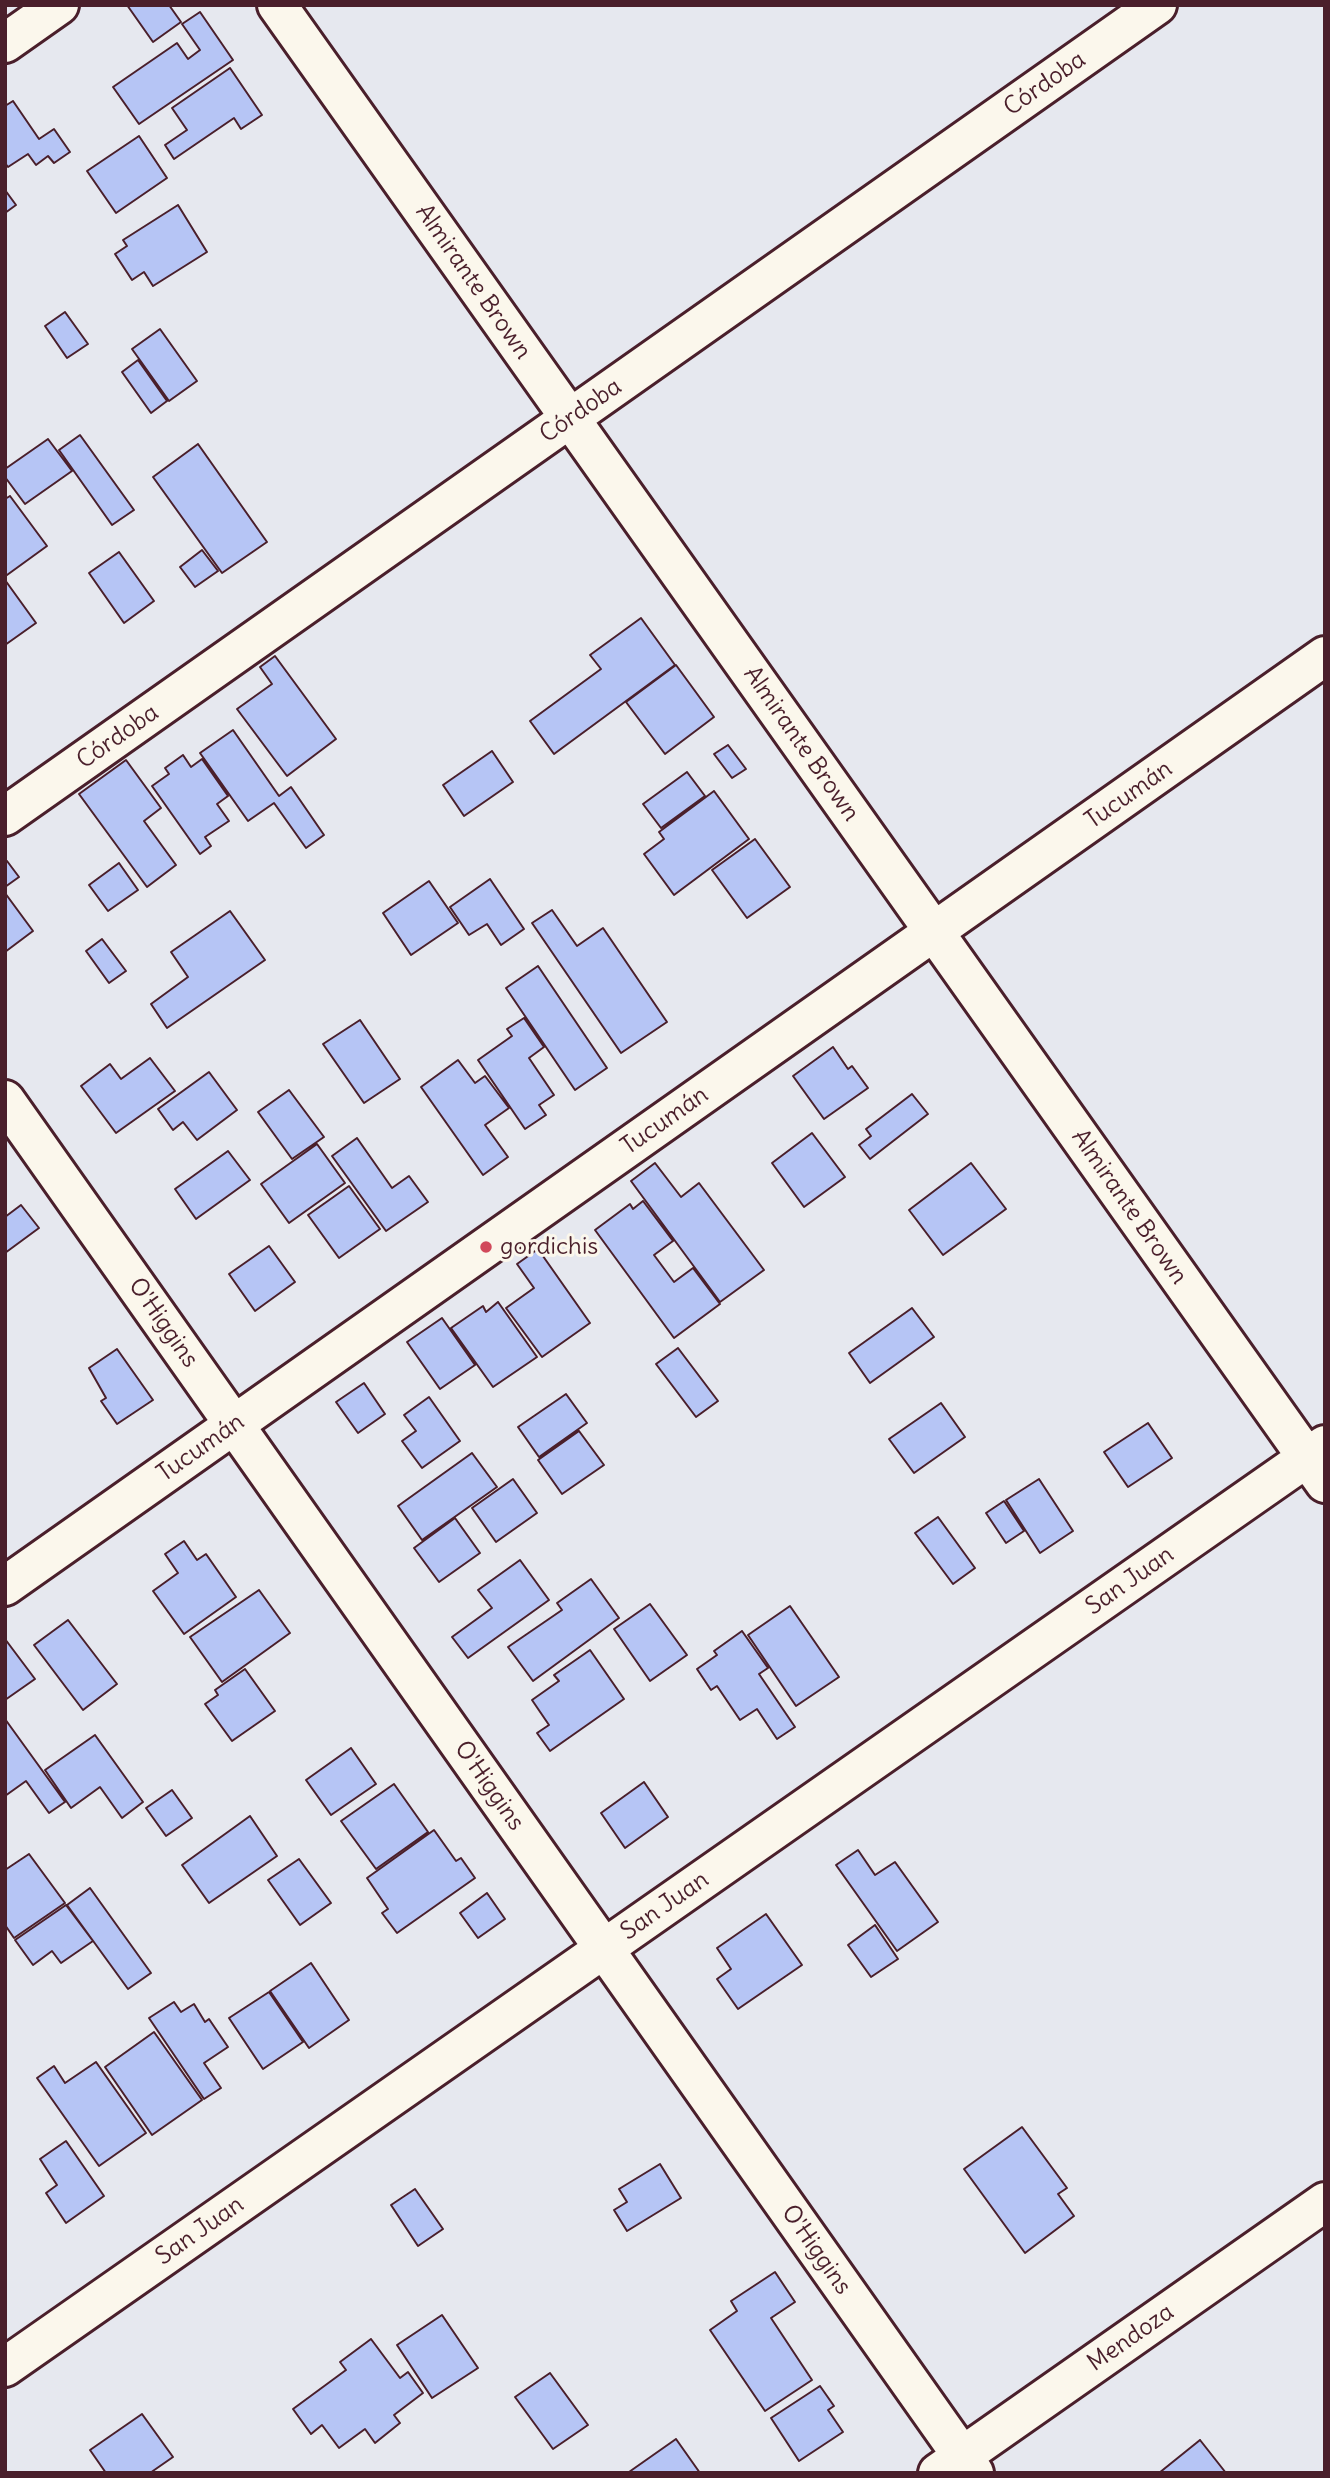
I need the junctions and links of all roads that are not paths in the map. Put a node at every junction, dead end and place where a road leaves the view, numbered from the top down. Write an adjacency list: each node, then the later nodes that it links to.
1 (59, 5): 4 (street)
2 (277, 5): 5 (street, Almirante Brown)
3 (1157, 5): 5 (street, Córdoba)
4 (5, 43)
5 (570, 419): 7 (street, Córdoba); 8 (street, Almirante Brown)
6 (1325, 656): 8 (street, Tucumán)
7 (5, 816)
8 (934, 932): 10 (street, Tucumán); 11 (street, Almirante Brown)
9 (5, 1100): 10 (street, O'Higgins)
10 (234, 1425): 12 (street, Tucumán); 13 (street, O'Higgins)
11 (1319, 1462): 13 (street, San Juan)
12 (5, 1586)
13 (604, 1949): 15 (street, San Juan); 16 (street, O'Higgins)
14 (1325, 2202): 16 (street, Mendoza)
15 (5, 2367)
16 (958, 2467)

